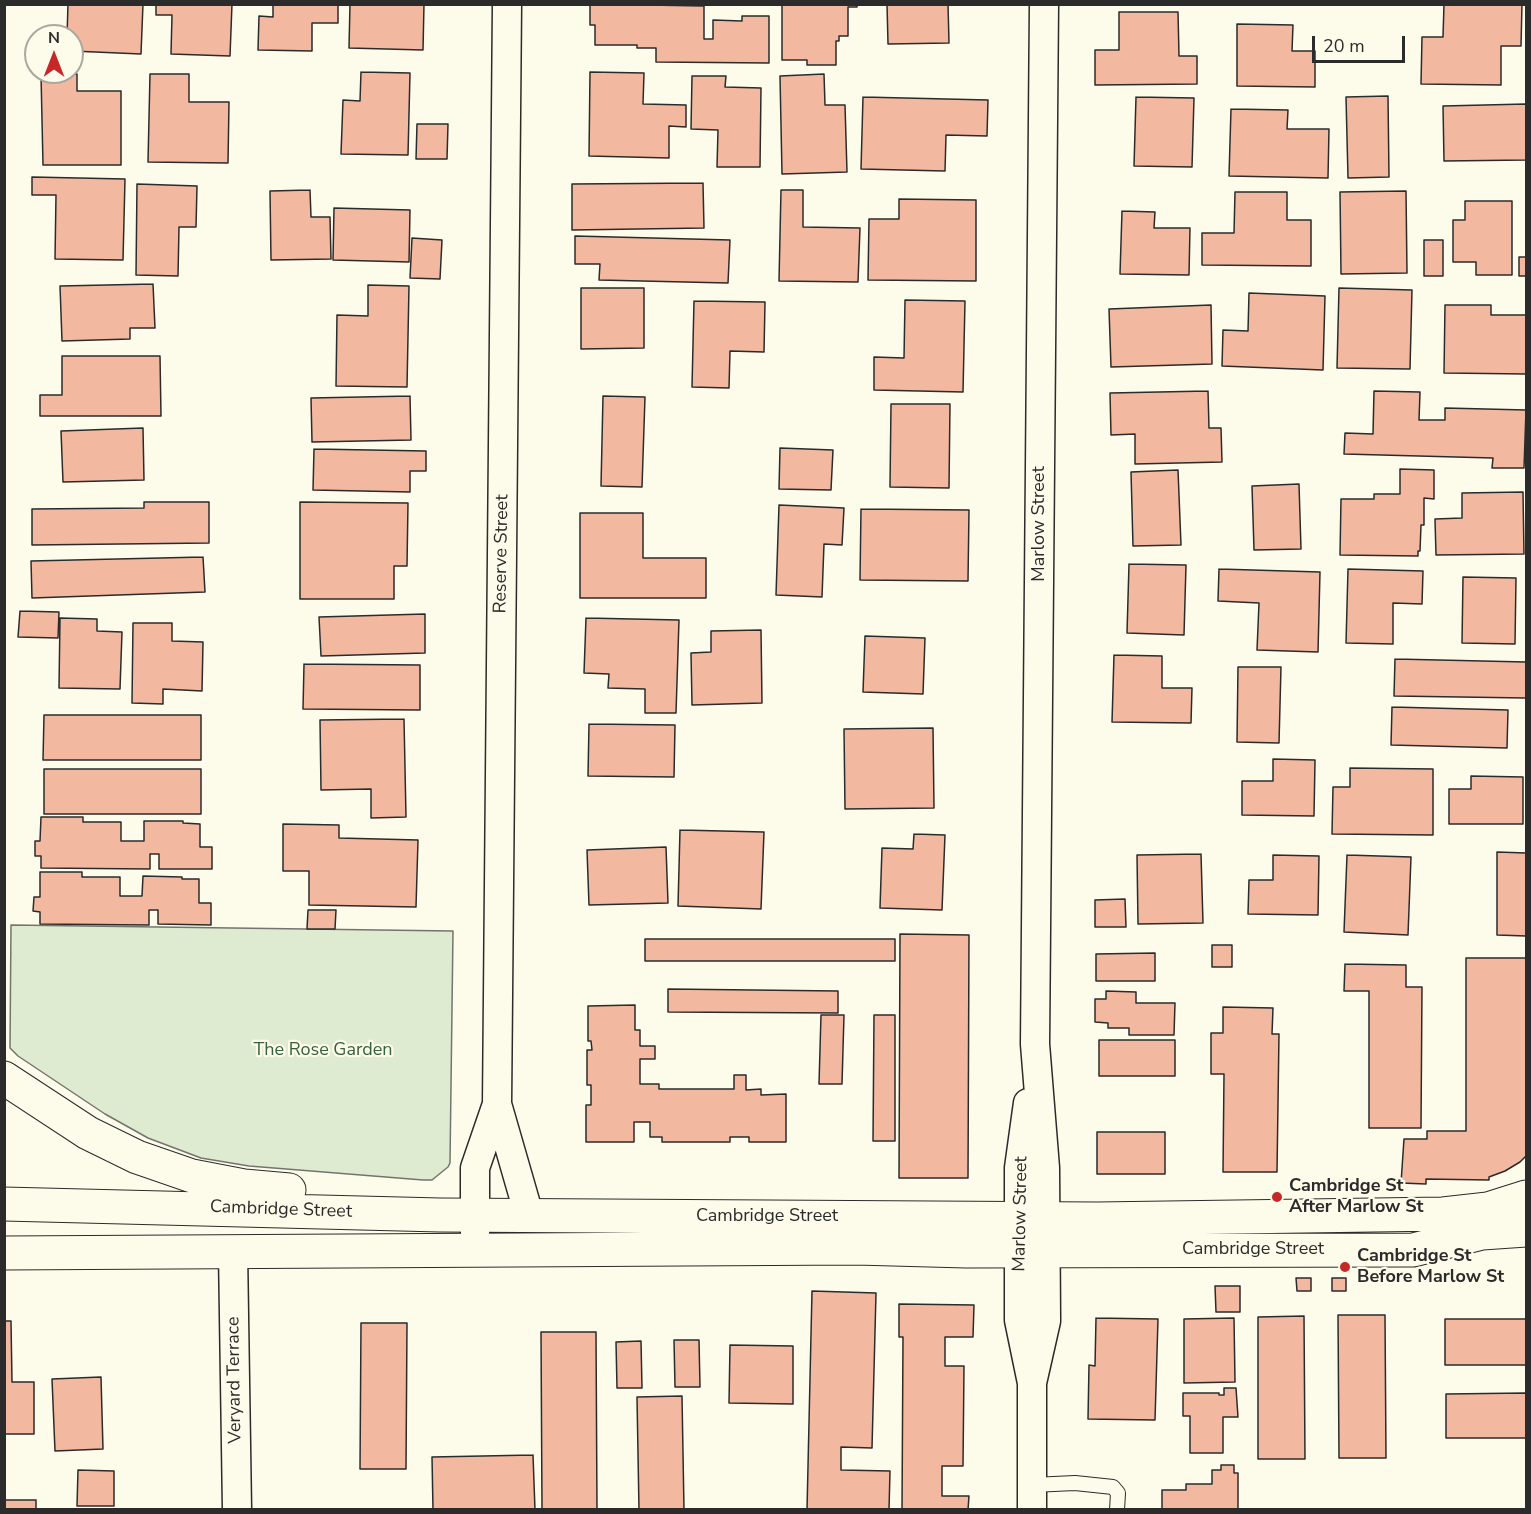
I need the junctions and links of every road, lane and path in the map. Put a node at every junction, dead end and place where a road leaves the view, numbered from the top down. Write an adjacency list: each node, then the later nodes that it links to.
1 (507, 4): 4 (street, Reserve Street)
2 (1044, 4): 11 (street, Marlow Street)
3 (4, 1078): 7 (main road)
4 (497, 1104): 8 (street, Reserve Street); 9 (street, Reserve Street)
5 (1527, 1197): 11 (main road, Cambridge Street)
6 (4, 1204): 7 (main road, Cambridge Street)
7 (422, 1214): 8 (main road, Cambridge Street)
8 (475, 1215): 9 (main road, Cambridge Street); 12 (street, Reserve Street)
9 (529, 1215): 11 (main road, Cambridge Street)
10 (1527, 1230): 11 (main road, Cambridge Street)
11 (1032, 1235): 12 (main road, Cambridge Street); 15 (street, Marlow Street)
12 (476, 1250): 13 (main road, Cambridge Street)
13 (233, 1251): 14 (main road, Cambridge Street); 16 (street, Veryard Terrace)
14 (4, 1253)
15 (1032, 1497): 17 (lane)
16 (237, 1509)
17 (1117, 1509)

